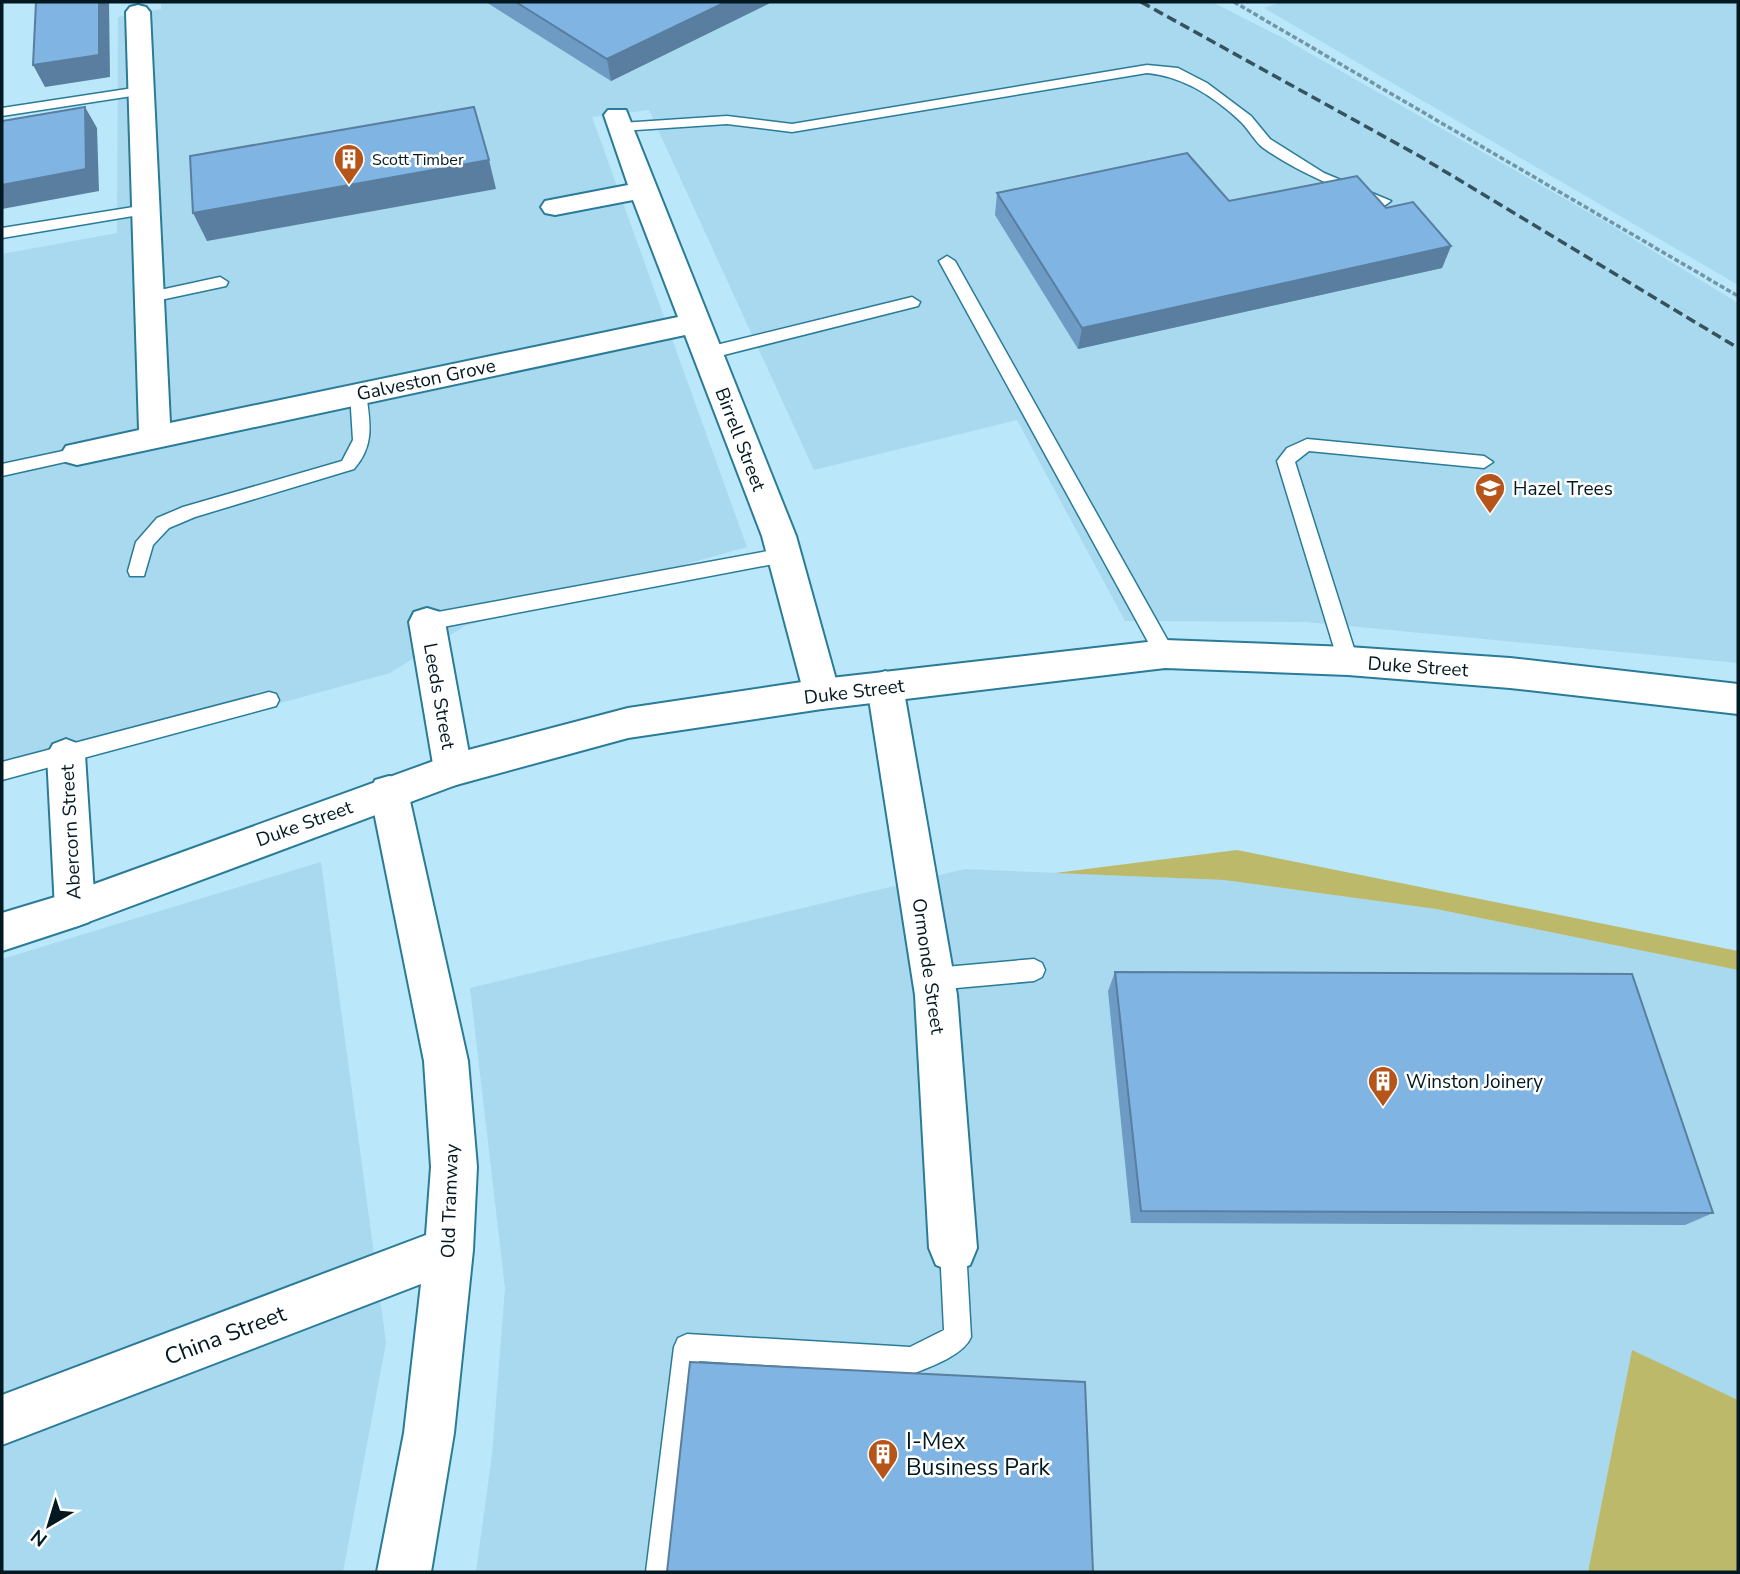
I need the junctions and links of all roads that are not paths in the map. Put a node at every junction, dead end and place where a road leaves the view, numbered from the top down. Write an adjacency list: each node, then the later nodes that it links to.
1 (138, 7): 2 (street)
2 (140, 91): 3 (lane); 8 (street)
3 (2, 112)
4 (619, 121): 5 (street, Birrell Street); 6 (lane)
5 (643, 190): 7 (street); 14 (street, Birrell Street)
6 (1384, 201)
7 (555, 207)
8 (146, 210): 9 (lane); 12 (street)
9 (2, 233)
10 (947, 261): 24 (lane)
11 (220, 282): 12 (lane)
12 (151, 297): 17 (street)
13 (912, 302): 15 (lane)
14 (697, 323): 15 (street, Birrell Street); 16 (street, Galveston Grove)
15 (708, 353): 21 (street, Birrell Street)
16 (358, 393): 17 (street, Galveston Grove); 22 (lane)
17 (155, 435): 18 (street, Galveston Grove)
18 (77, 454): 20 (lane)
19 (1484, 463): 25 (lane)
20 (2, 470)
21 (784, 555): 23 (lane); 27 (street, Birrell Street)
22 (137, 571)
23 (427, 622): 31 (street, Leeds Street)
24 (1165, 654): 25 (street, Duke Street); 26 (street, Duke Street)
25 (1348, 661): 28 (street, Duke Street)
26 (885, 686): 27 (street, Duke Street); 37 (street, Ormonde Street)
27 (822, 694): 31 (street, Duke Street)
28 (1738, 699)
29 (269, 700): 30 (lane)
30 (66, 755): 32 (lane); 34 (street, Abercorn Street)
31 (453, 770): 33 (street, Duke Street)
32 (2, 771)
33 (389, 792): 34 (street, Duke Street); 39 (street, Old Tramway)
34 (75, 909): 35 (street, Duke Street)
35 (2, 932)
36 (1034, 970): 37 (lane)
37 (934, 979): 38 (street, Ormonde Street)
38 (953, 1248): 42 (lane)
39 (449, 1250): 40 (street, China Street); 41 (street, Old Tramway)
40 (2, 1420)
41 (404, 1572)
42 (660, 1572)

